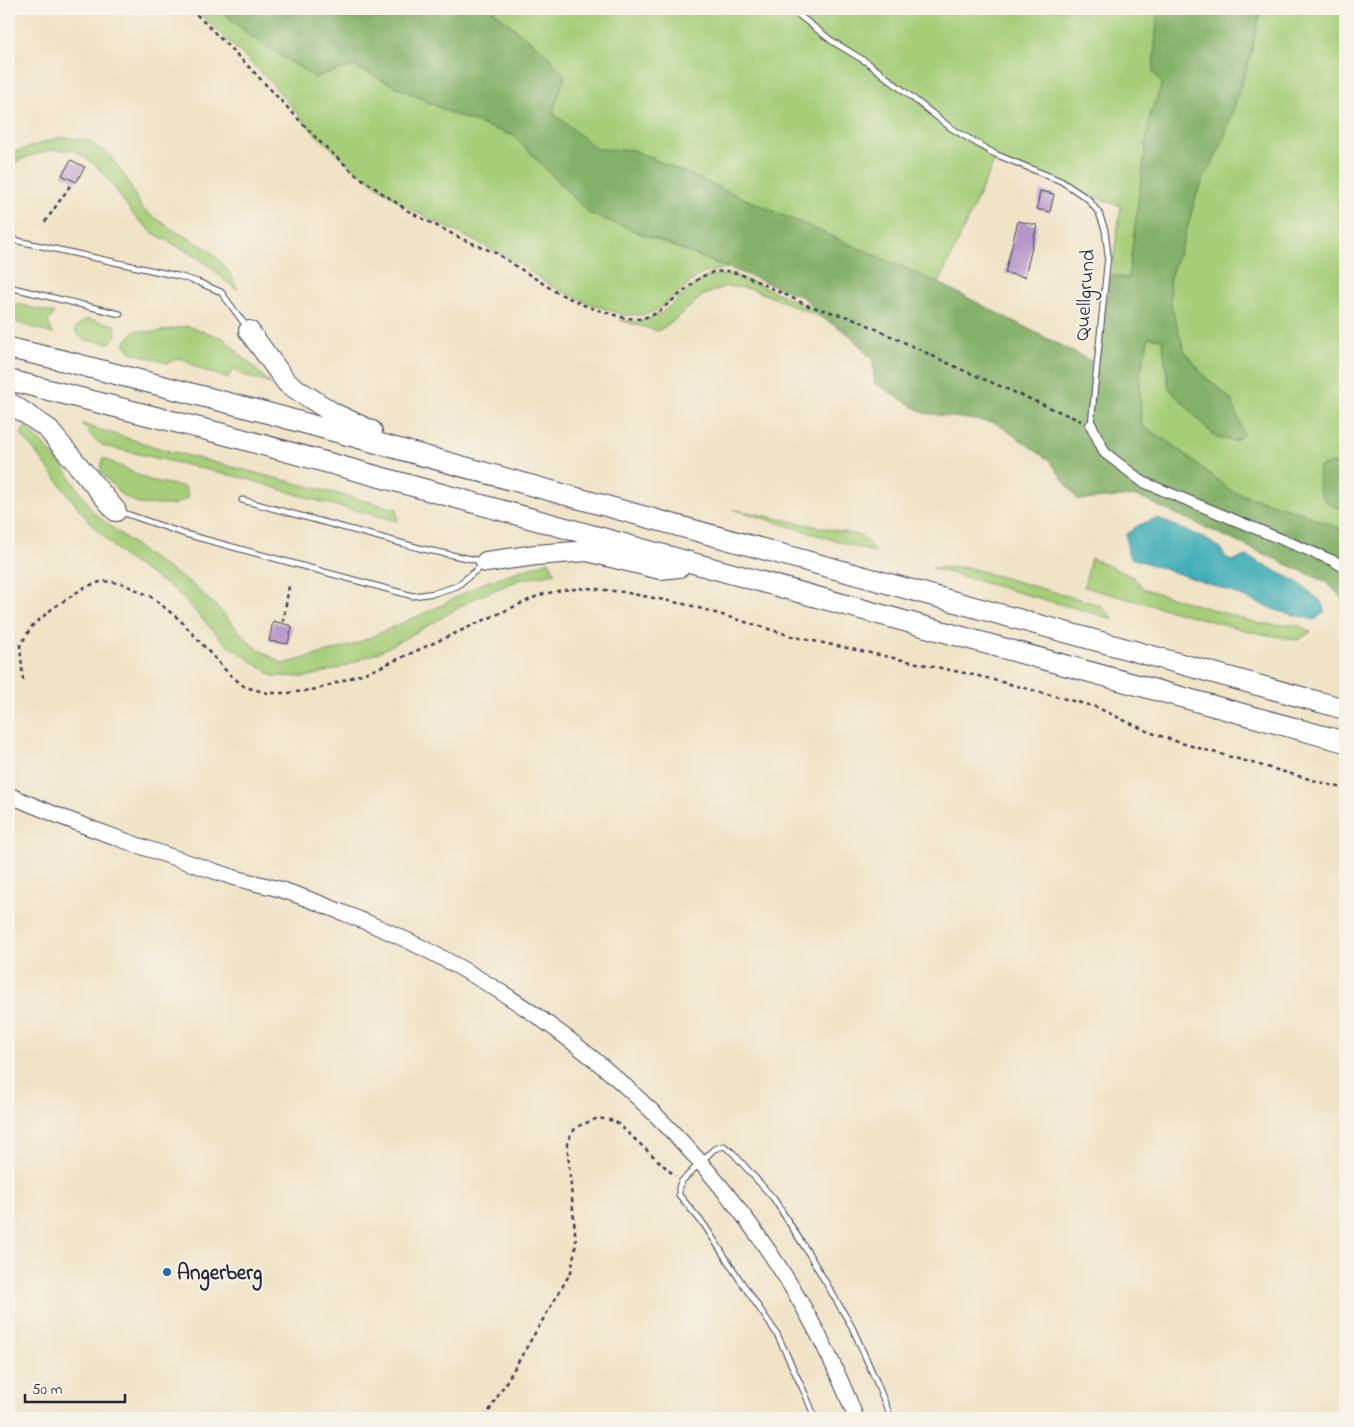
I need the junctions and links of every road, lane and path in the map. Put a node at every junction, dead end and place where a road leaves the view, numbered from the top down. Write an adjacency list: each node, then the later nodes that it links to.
1 (191, 9): 12 (path)
2 (791, 9): 12 (lane, Quellgrund)
3 (72, 183): 4 (path)
4 (45, 222)
5 (9, 238): 8 (lane)
6 (9, 287): 7 (lane)
7 (120, 314)
8 (249, 331): 13 (highway)
9 (9, 348): 13 (highway)
10 (9, 380): 17 (highway)
11 (9, 403): 15 (highway)
12 (1091, 425): 18 (street)
13 (426, 456): 22 (highway)
14 (242, 500): 16 (lane)
15 (116, 511): 16 (lane)
16 (486, 562): 17 (highway)
17 (702, 566): 23 (highway)
18 (1345, 568)
19 (289, 586): 20 (path)
20 (283, 622)
21 (23, 680): 24 (path)
22 (1345, 709)
23 (1345, 742)
24 (1345, 789)
25 (9, 796): 26 (main road)
26 (701, 1162): 27 (lane); 30 (main road); 31 (lane)
27 (681, 1182): 28 (path); 29 (lane)
28 (485, 1418)
29 (815, 1418)
30 (856, 1418)
31 (890, 1418)

